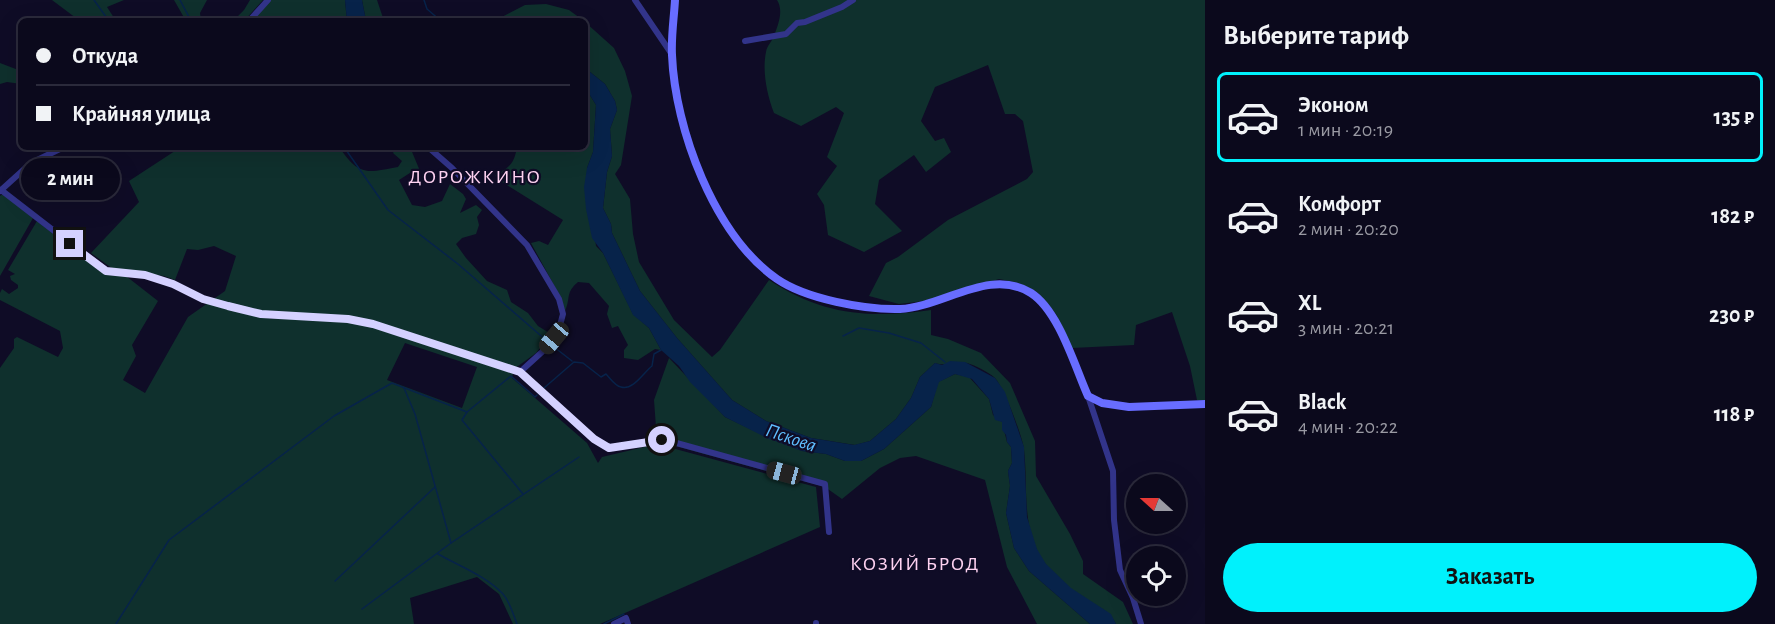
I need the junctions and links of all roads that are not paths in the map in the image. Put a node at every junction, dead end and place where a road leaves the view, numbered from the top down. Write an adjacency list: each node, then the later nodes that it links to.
1 (268, 0): 5 (street)
2 (635, 0): 7 (street)
3 (675, 0): 7 (street)
4 (853, 0): 6 (street)
5 (252, 18)
6 (745, 41)
7 (672, 53): 12 (street)
8 (58, 150): 10 (street)
9 (431, 150): 11 (street)
10 (0, 191): 11 (street)
11 (520, 372): 14 (street)
12 (1088, 396): 13 (street); 17 (street)
13 (1205, 404)
14 (829, 532)
15 (627, 621): 16 (street)
16 (614, 624)
17 (1141, 624)

